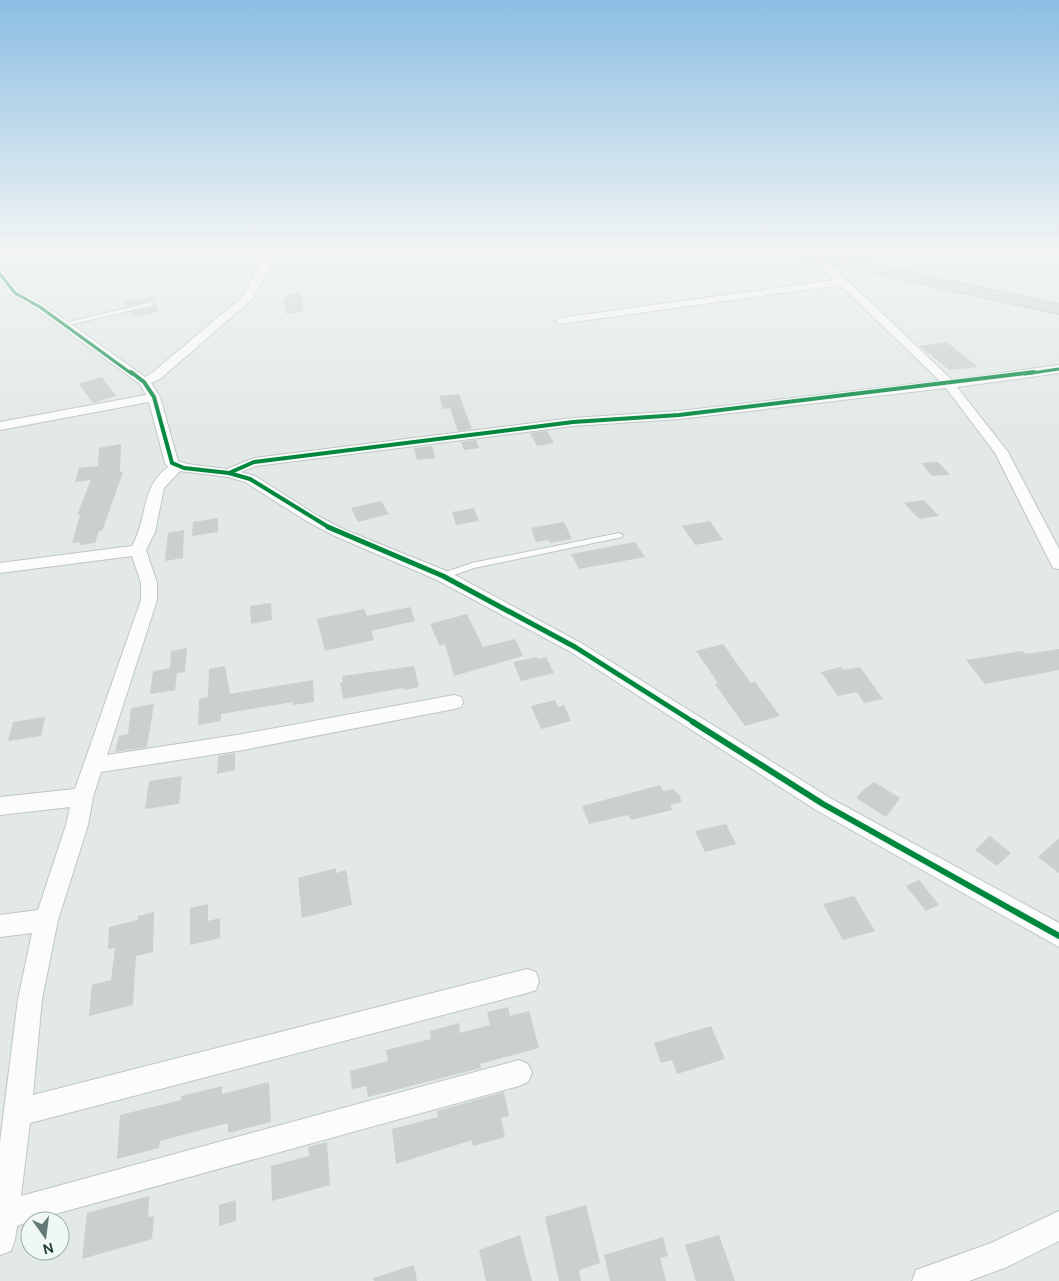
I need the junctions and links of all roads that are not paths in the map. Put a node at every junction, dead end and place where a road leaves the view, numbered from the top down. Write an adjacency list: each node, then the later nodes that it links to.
1 (43, 311): 7 (street)
2 (122, 311): 7 (lane)
3 (232, 311): 10 (street)
4 (634, 311): 6 (street)
5 (873, 311): 9 (street)
6 (560, 321)
7 (64, 324): 10 (street)
8 (1059, 369): 9 (street)
9 (949, 384): 13 (street); 16 (street)
10 (149, 390): 11 (street); 12 (street)
11 (0, 426)
12 (178, 466): 13 (street); 15 (street)
13 (230, 473): 18 (street)
14 (619, 535): 18 (lane)
15 (138, 550): 17 (street); 20 (street)
16 (1059, 564)
17 (0, 568)
18 (443, 576): 25 (street)
19 (454, 702): 20 (street)
20 (94, 766): 21 (street)
21 (83, 798): 22 (street); 23 (street)
22 (0, 806)
23 (46, 920): 24 (street); 28 (street)
24 (0, 926)
25 (1059, 936)
26 (527, 981): 28 (street)
27 (519, 1073): 30 (street)
28 (18, 1114): 30 (street)
29 (1059, 1226): 31 (street)
30 (2, 1228)
31 (927, 1281)

